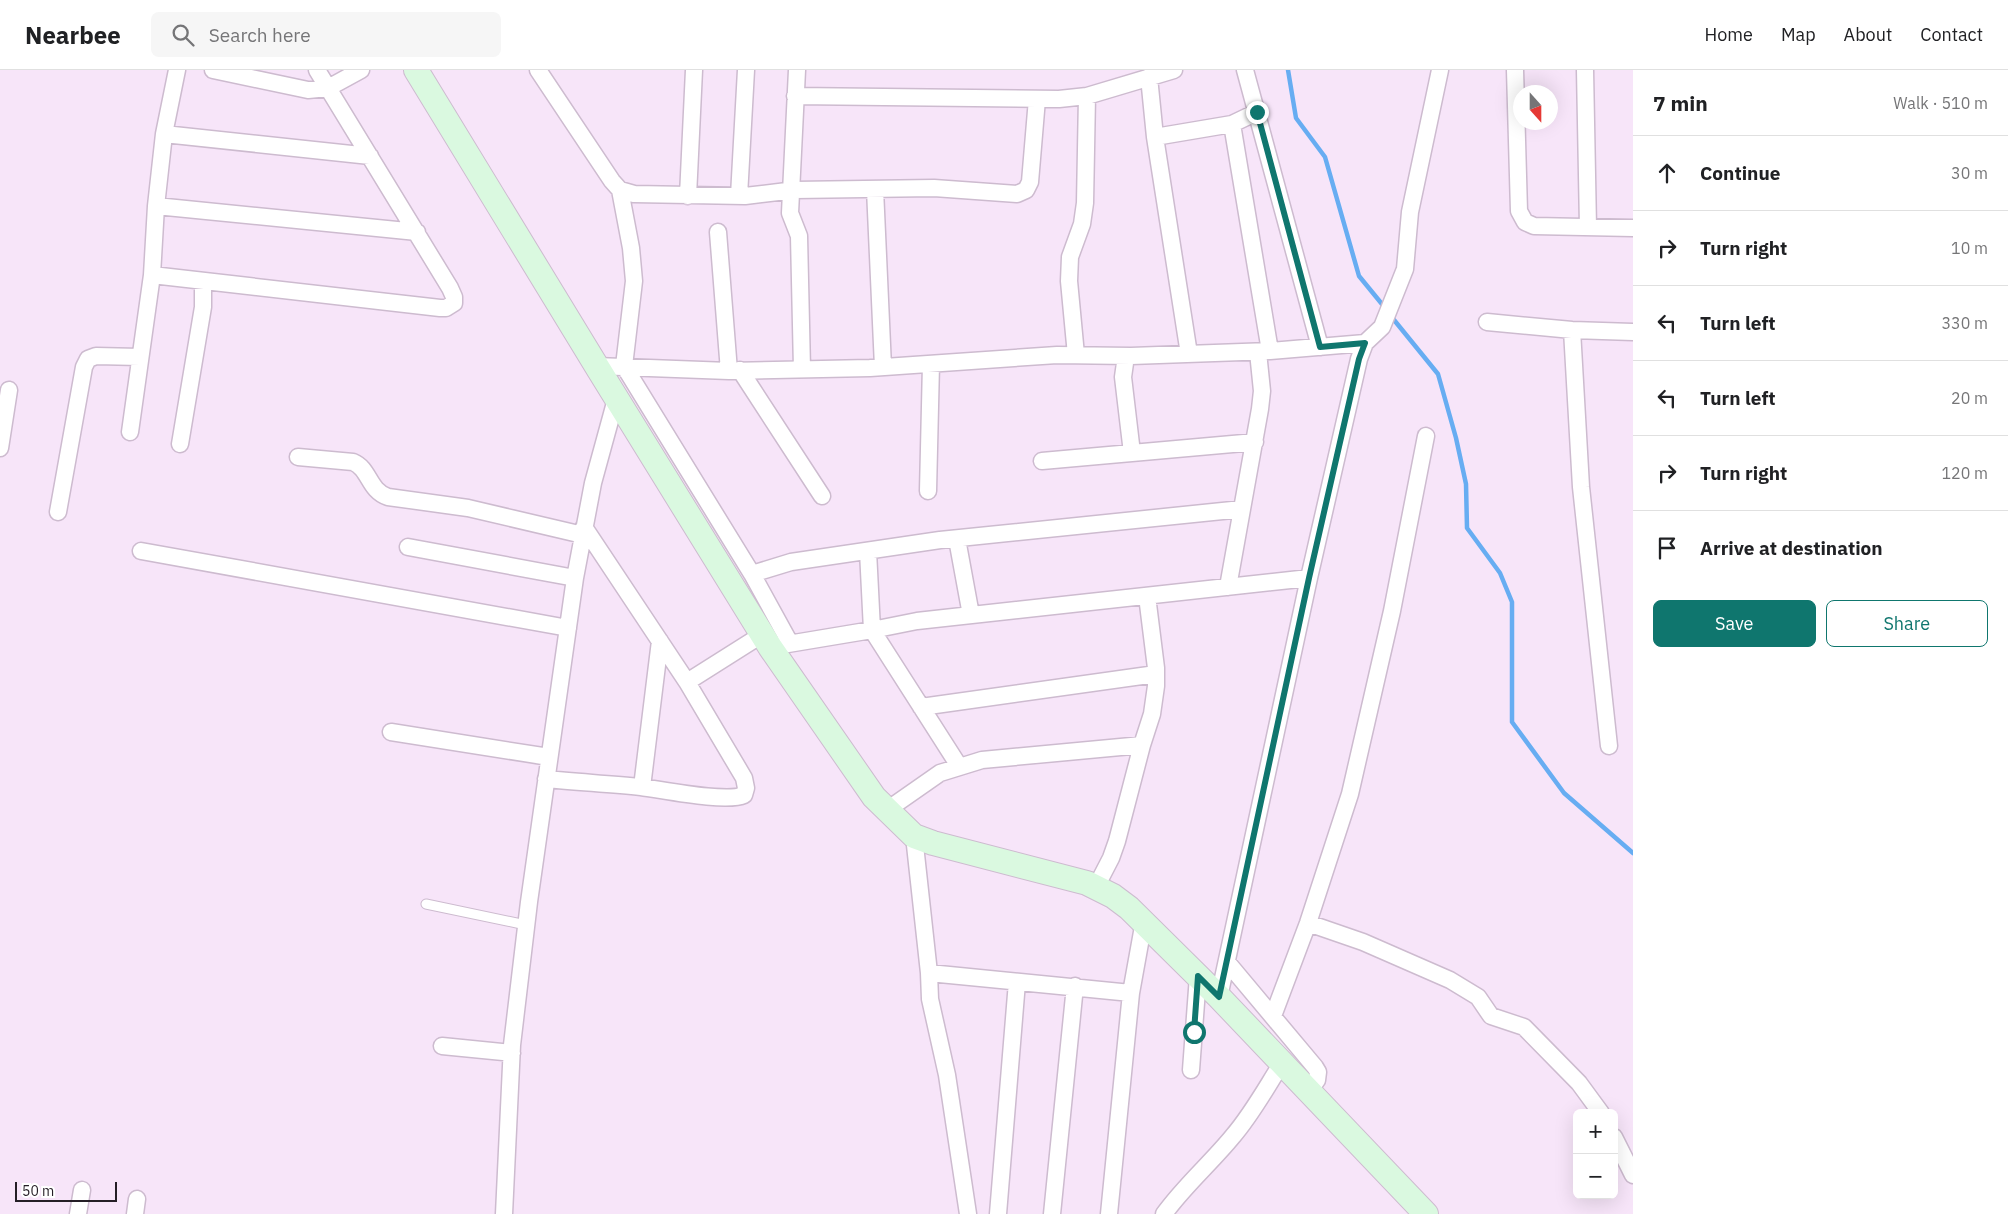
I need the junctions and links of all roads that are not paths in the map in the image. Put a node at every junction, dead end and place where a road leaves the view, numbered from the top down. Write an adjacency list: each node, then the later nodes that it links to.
1 (177, 70): 22 (street)
2 (213, 70): 16 (street)
3 (317, 70): 16 (street)
4 (361, 70): 16 (street)
5 (416, 70): 48 (street)
6 (538, 70): 26 (street)
7 (694, 70): 28 (street)
8 (746, 70): 29 (street)
9 (797, 70): 17 (street)
10 (1174, 70): 15 (street)
11 (1245, 70): 20 (street)
12 (1440, 70): 40 (street)
13 (1515, 70): 31 (street)
14 (1585, 70): 31 (street)
15 (1149, 77): 18 (street); 23 (street)
16 (328, 88): 24 (street)
17 (795, 96): 19 (street); 27 (street)
18 (1087, 96): 19 (street); 44 (street)
19 (1037, 99): 25 (street)
20 (1257, 112): 21 (street); 41 (street)
21 (1232, 124): 23 (street); 42 (street)
22 (164, 134): 24 (street); 30 (street)
23 (1155, 137): 43 (street)
24 (370, 156): 33 (street)
25 (875, 189): 27 (street); 50 (street)
26 (620, 190): 28 (street); 49 (street)
27 (790, 191): 29 (street); 51 (street)
28 (688, 196): 29 (street)
29 (739, 196)
30 (156, 206): 33 (street); 35 (street)
31 (1588, 227): 32 (street)
32 (1633, 228)
33 (417, 232): 36 (street)
34 (718, 232): 52 (street)
35 (152, 275): 36 (street); 46 (street)
36 (203, 280): 58 (street)
37 (1487, 322): 38 (street)
38 (1572, 330): 39 (street); 87 (street)
39 (1633, 332)
40 (1365, 343): 41 (street); 74 (street)
41 (1320, 347): 42 (street)
42 (1264, 351): 43 (street); 57 (street)
43 (1189, 354): 45 (street)
44 (1076, 356): 45 (street); 47 (street)
45 (1126, 356): 60 (street)
46 (140, 357): 55 (street); 66 (street)
47 (931, 364): 50 (street); 63 (street)
48 (596, 366): 49 (street); 54 (street)
49 (624, 366): 52 (street); 72 (street)
50 (883, 367): 51 (street)
51 (802, 369): 52 (street)
52 (734, 370): 64 (street)
53 (9, 390): 59 (street)
54 (616, 399): 67 (street); 81 (street)
55 (130, 432)
56 (1426, 436): 97 (street)
57 (1254, 442): 60 (street); 65 (street)
58 (180, 444)
59 (0, 448)
60 (1132, 453): 62 (street)
61 (298, 457): 67 (street)
62 (1042, 461)
63 (928, 491)
64 (822, 496)
65 (1242, 509): 68 (street); 75 (street)
66 (58, 512)
67 (584, 531): 73 (street); 80 (street)
68 (957, 539): 71 (street); 77 (street)
69 (408, 548): 73 (street)
70 (141, 551): 78 (street)
71 (868, 551): 72 (street); 79 (street)
72 (752, 574): 81 (street)
73 (575, 578): 78 (street)
74 (1309, 578): 75 (street); 99 (street)
75 (1228, 587): 76 (street)
76 (1147, 596): 77 (street); 82 (street)
77 (972, 615): 79 (street)
78 (568, 628): 88 (street)
79 (872, 630): 81 (street); 84 (street)
80 (660, 641): 83 (street); 91 (street)
81 (774, 641): 83 (street); 92 (street)
82 (1156, 674): 84 (street); 86 (street)
83 (687, 682): 91 (street)
84 (921, 707): 89 (street)
85 (390, 732): 88 (street)
86 (1142, 745): 89 (street); 94 (street)
87 (1609, 746)
88 (549, 757): 90 (street)
89 (959, 766): 92 (street)
90 (546, 779): 91 (street); 98 (street)
91 (642, 787)
92 (887, 810): 93 (street)
93 (914, 836): 94 (street); 100 (street)
94 (1096, 887): 96 (street)
95 (426, 904): 98 (lane)
96 (1144, 921): 101 (street); 104 (street)
97 (1308, 923): 106 (street); 112 (street)
98 (526, 925): 108 (street)
99 (1227, 962): 105 (street); 106 (street)
100 (929, 973): 102 (street); 118 (street)
101 (1198, 976): 105 (street); 110 (street)
102 (1017, 982): 103 (street); 119 (street)
103 (1076, 986): 104 (street); 120 (street)
104 (1131, 992): 121 (street)
105 (1219, 997): 109 (street)
106 (1273, 1016): 111 (street)
107 (442, 1046): 108 (street)
108 (512, 1052): 117 (street)
109 (1282, 1063): 111 (street); 122 (street)
110 (1191, 1070)
111 (1309, 1091): 123 (street)
112 (1598, 1109)
113 (1618, 1145): 114 (street)
114 (1633, 1175)
115 (82, 1190): 116 (street)
116 (78, 1214)
117 (504, 1214)
118 (968, 1214)
119 (998, 1214)
120 (1052, 1214)
121 (1109, 1214)
122 (1164, 1214)
123 (1426, 1214)

